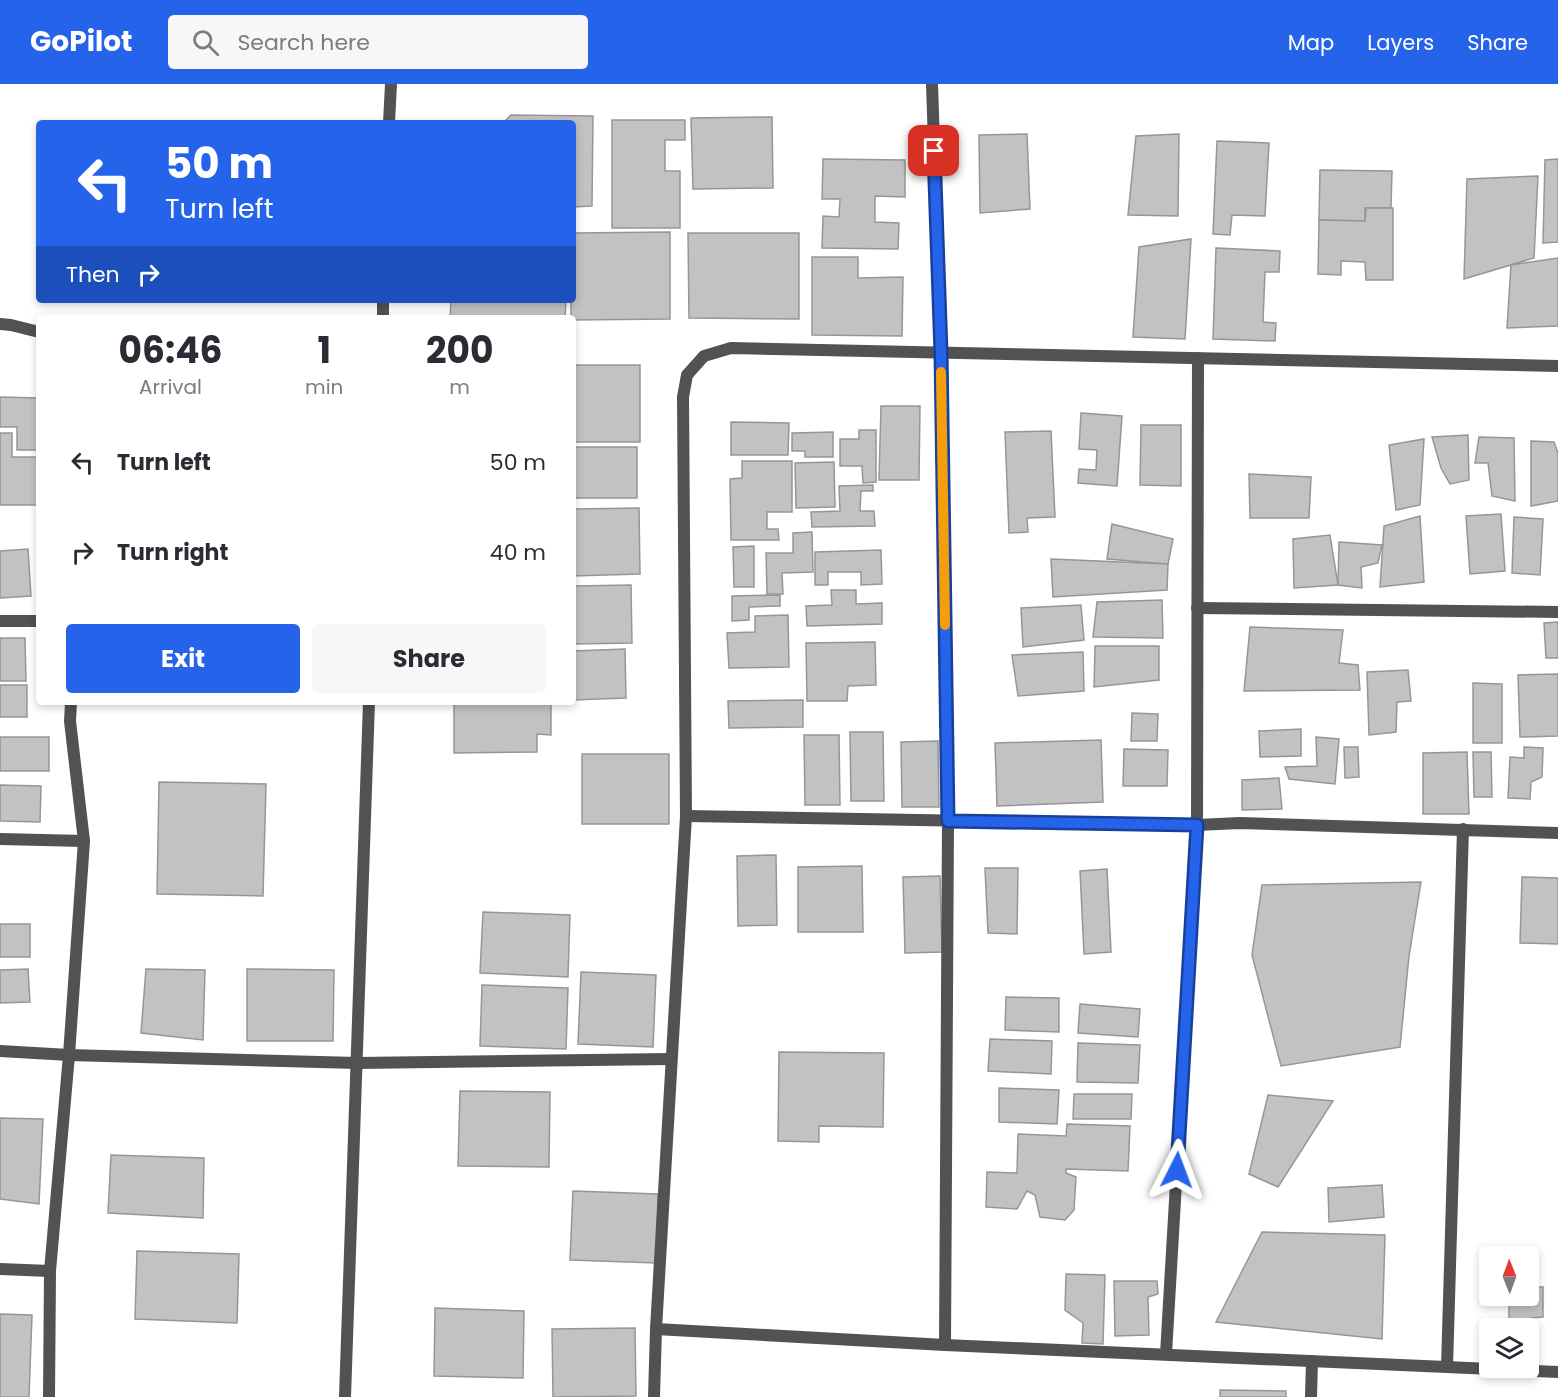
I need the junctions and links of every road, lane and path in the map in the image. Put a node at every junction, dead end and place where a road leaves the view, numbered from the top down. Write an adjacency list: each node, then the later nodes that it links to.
1 (391, 84): 3 (street)
2 (932, 84): 6 (street)
3 (389, 120)
4 (0, 324): 5 (street)
5 (36, 331)
6 (941, 353): 7 (street); 15 (street); 16 (street)
7 (1198, 358): 8 (street); 9 (street)
8 (1558, 366)
9 (1197, 608): 10 (street); 17 (street)
10 (1558, 612)
11 (0, 621): 12 (street)
12 (36, 621)
13 (71, 705): 21 (street)
14 (369, 705): 25 (street)
15 (686, 816): 16 (street); 24 (street)
16 (948, 821): 17 (street); 29 (street)
17 (1197, 825): 18 (street); 30 (street)
18 (1462, 829): 19 (street); 32 (street)
19 (1558, 833)
20 (0, 839): 21 (street)
21 (84, 841): 23 (street)
22 (0, 1051): 23 (street)
23 (69, 1055): 25 (street); 27 (street)
24 (671, 1059): 25 (street); 28 (street)
25 (357, 1063): 35 (street)
26 (0, 1269): 27 (street)
27 (50, 1271): 34 (street)
28 (656, 1329): 29 (street); 36 (street)
29 (945, 1345): 30 (street)
30 (1166, 1354): 31 (street)
31 (1312, 1361): 32 (street); 37 (street)
32 (1447, 1367): 33 (street)
33 (1558, 1372)
34 (49, 1397)
35 (345, 1397)
36 (654, 1397)
37 (1311, 1397)

